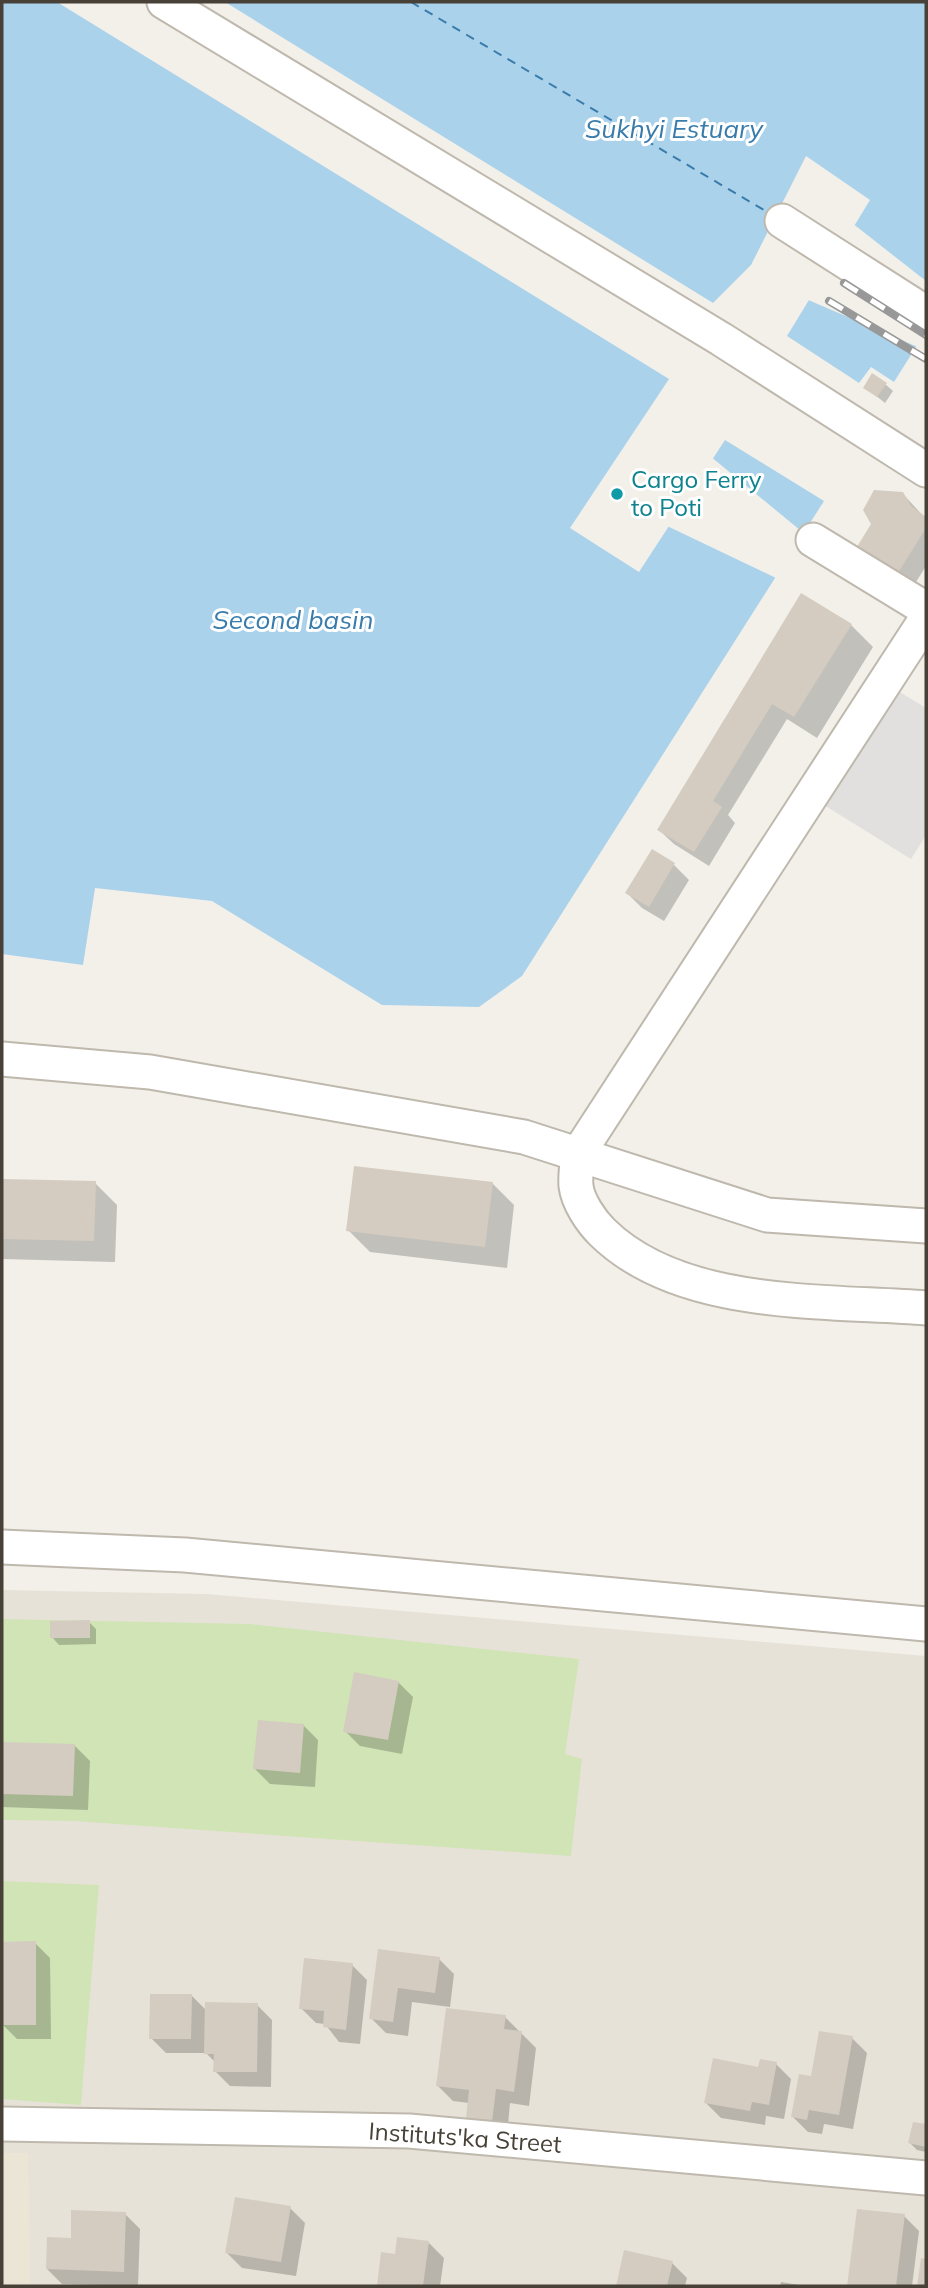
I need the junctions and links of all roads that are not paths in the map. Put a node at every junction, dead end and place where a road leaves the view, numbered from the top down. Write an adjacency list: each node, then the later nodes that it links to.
1 (164, 2): 4 (street)
2 (782, 220): 3 (street)
3 (926, 313)
4 (926, 470)
5 (813, 540): 6 (street)
6 (926, 608)
7 (926, 619): 9 (street)
8 (2, 1059): 9 (street)
9 (578, 1154): 10 (street); 11 (street)
10 (926, 1226)
11 (926, 1308)
12 (2, 1546): 13 (street)
13 (926, 1624)
14 (2, 2124): 15 (street, Instituts'ka Street)
15 (926, 2178)

